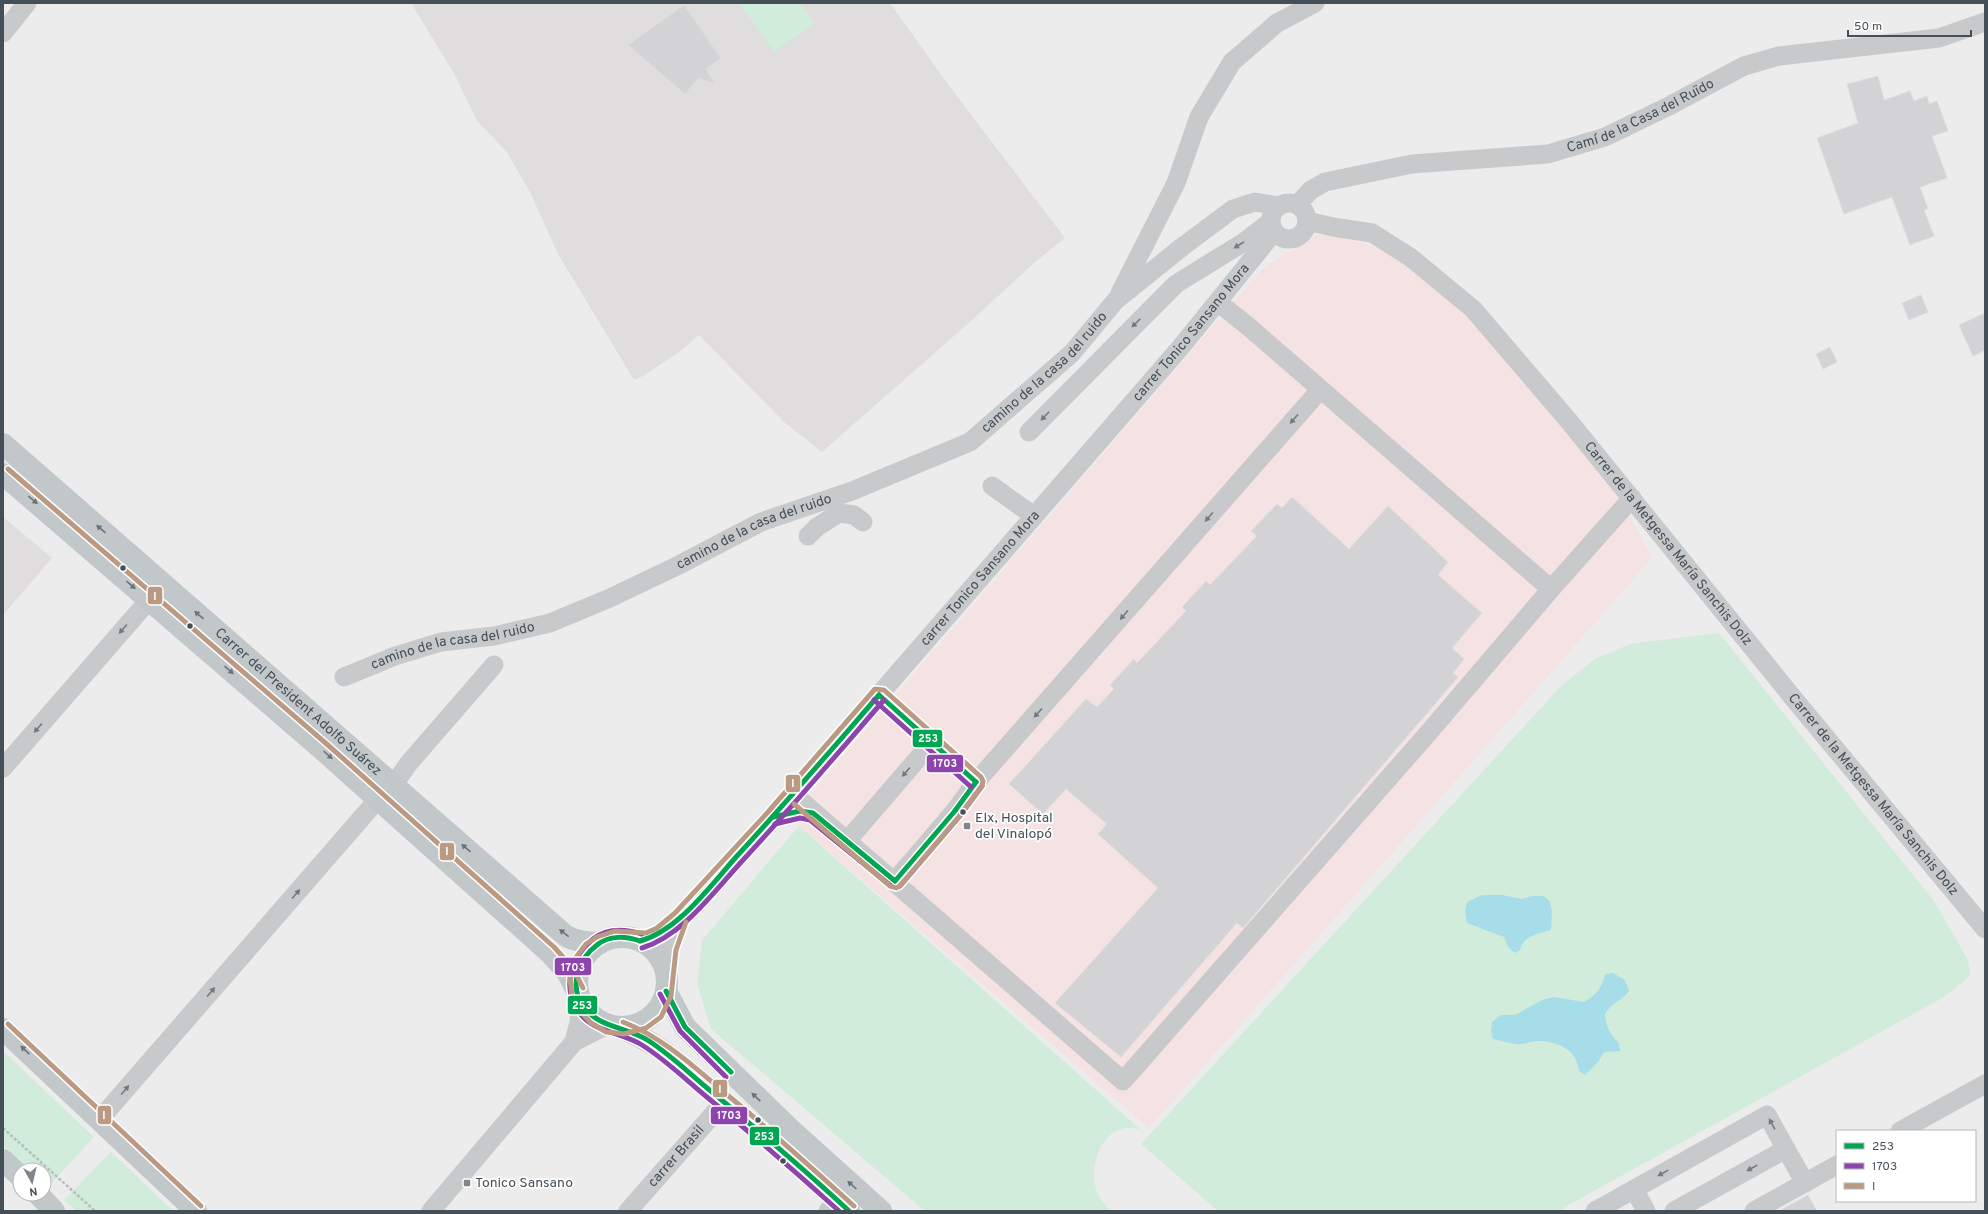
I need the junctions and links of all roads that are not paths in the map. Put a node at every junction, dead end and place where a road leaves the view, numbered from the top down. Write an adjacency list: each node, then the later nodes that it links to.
1 (27, 3): 4 (street)
2 (1315, 3): 7 (street)
3 (1985, 22): 5 (street, Camí de la Casa del Ruïdo)
4 (3, 33)
5 (1280, 216): 6 (street); 6 (street); 7 (street); 8 (street, carrer Tonico Sansano Mora); 10 (street, one-way to 10)
6 (1307, 221): 14 (street, Carrer de la Metgessa María Sanchis Dolz)
7 (1116, 300): 21 (street, camino de la casa del ruido)
8 (1219, 303): 9 (street); 15 (street, carrer Tonico Sansano Mora)
9 (1320, 390): 18 (street); 25 (street, one-way to 25)
10 (1029, 432)
11 (3, 444): 26 (main road, Carrer del President Adolfo Suárez, one-way to 11)
12 (3, 474): 19 (main road, Carrer del President Adolfo Suárez, one-way to 19)
13 (992, 486): 15 (street)
14 (1632, 498): 18 (street); 34 (street, Carrer de la Metgessa María Sanchis Dolz)
15 (1034, 516): 22 (street, carrer Tonico Sansano Mora)
16 (863, 522): 17 (street)
17 (808, 536)
18 (1551, 589): 32 (street)
19 (149, 600): 24 (street, one-way to 24); 28 (main road, Carrer del President Adolfo Suárez, one-way to 28)
20 (494, 665): 26 (street)
21 (344, 677)
22 (879, 695): 23 (street); 27 (street, carrer Tonico Sansano Mora)
23 (932, 742): 25 (street); 31 (street, one-way to 31)
24 (3, 768)
25 (976, 782): 32 (street)
26 (394, 784): 36 (main road, Carrer del President Adolfo Suárez, one-way to 26)
27 (793, 794): 29 (street); 30 (street, carrer Tonico Sansano Mora)
28 (378, 800): 38 (main road, Carrer del President Adolfo Suárez); 44 (street, one-way to 28)
29 (813, 813): 30 (street); 31 (street)
30 (773, 817): 33 (street, carrer Tonico Sansano Mora)
31 (847, 841): 32 (street)
32 (895, 882)
33 (680, 918): 35 (street, carrer Tonico Sansano Mora); 37 (street, carrer Tonico Sansano Mora)
34 (1985, 929)
35 (640, 941): 36 (main road); 37 (main road)
36 (600, 943): 38 (main road)
37 (666, 984): 39 (main road); 58 (main road, one-way to 37)
38 (579, 995): 39 (main road); 41 (street)
39 (616, 1027): 41 (street); 43 (main road)
40 (3, 1029): 44 (main road, one-way to 40)
41 (574, 1042): 56 (street)
42 (1985, 1084): 45 (street)
43 (724, 1102): 53 (main road); 57 (street, carrer Brasil)
44 (100, 1119): 55 (main road)
45 (1902, 1130)
46 (1786, 1149): 50 (street); 51 (street, one-way to 51); 61 (street, one-way to 61)
47 (3, 1160): 49 (main road)
48 (1836, 1167): 50 (street)
49 (12, 1168)
50 (1805, 1183): 62 (street)
51 (1634, 1189): 59 (street); 60 (street)
52 (46, 1202): 54 (main road)
53 (838, 1207)
54 (54, 1211)
55 (196, 1211)
56 (431, 1211)
57 (628, 1211)
58 (881, 1211)
59 (1595, 1211)
60 (1646, 1211)
61 (1674, 1211)
62 (1754, 1211)

